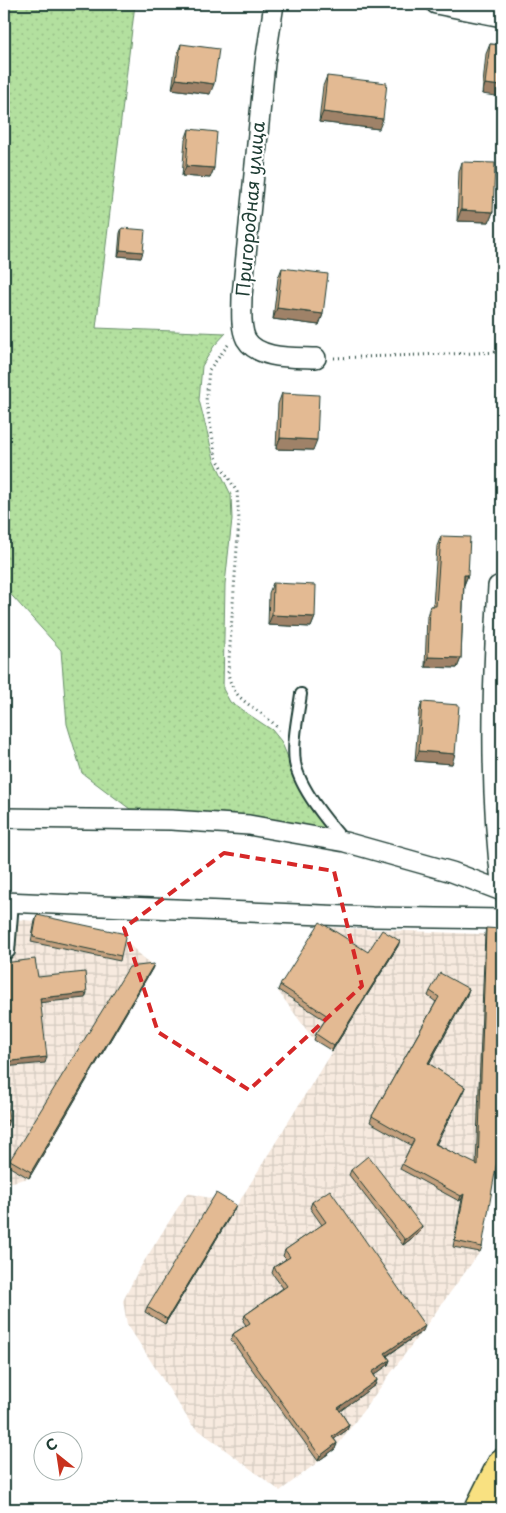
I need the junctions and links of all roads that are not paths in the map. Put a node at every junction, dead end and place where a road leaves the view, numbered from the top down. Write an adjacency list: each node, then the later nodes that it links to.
1 (274, 4): 4 (street, Пригородная улица)
2 (436, 4): 3 (street)
3 (502, 17)
4 (316, 358)
5 (498, 586): 9 (street)
6 (301, 694): 8 (lane)
7 (4, 818): 8 (street)
8 (345, 842): 9 (street)
9 (502, 891)
10 (8, 902): 11 (street); 12 (lane)
11 (502, 919)
12 (9, 952)
13 (502, 1463): 14 (main road)
14 (479, 1509)

